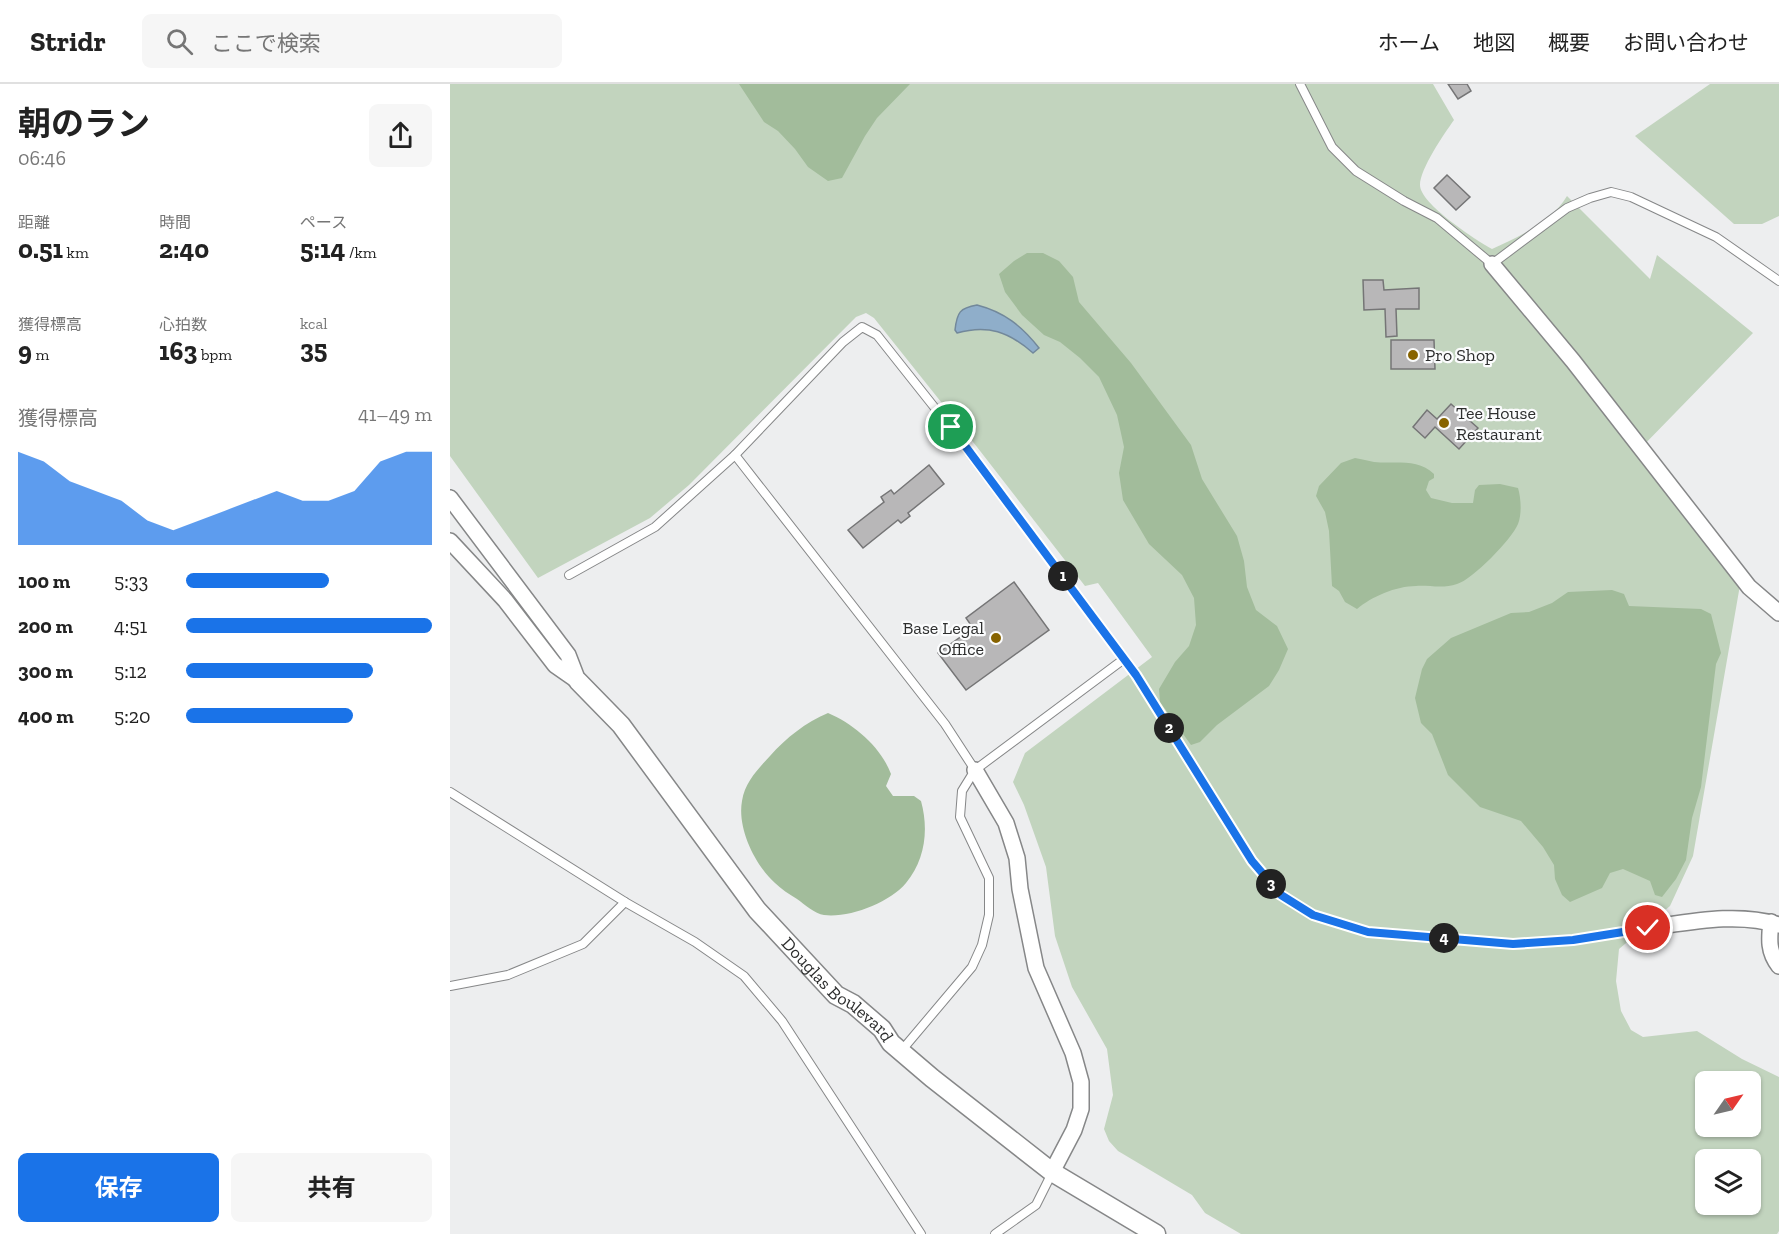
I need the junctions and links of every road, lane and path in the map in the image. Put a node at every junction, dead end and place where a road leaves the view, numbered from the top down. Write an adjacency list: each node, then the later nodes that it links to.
1 (1300, 84): 2 (lane)
2 (1492, 264): 3 (lane); 8 (street)
3 (1779, 281)
4 (735, 455): 7 (lane); 9 (lane); 11 (lane)
5 (450, 498): 10 (street)
6 (450, 541): 10 (street)
7 (569, 575)
8 (1779, 613)
9 (1124, 659): 11 (lane); 15 (lane)
10 (578, 681): 18 (street, Douglas Boulevard)
11 (975, 770): 18 (lane); 19 (street)
12 (450, 792): 13 (lane)
13 (625, 902): 17 (lane); 20 (lane)
14 (1775, 924): 15 (street); 16 (street)
15 (1648, 928)
16 (1779, 966)
17 (450, 986)
18 (900, 1052): 19 (street, Douglas Boulevard)
19 (1052, 1172): 21 (lane); 22 (street, Douglas Boulevard)
20 (921, 1234)
21 (995, 1234)
22 (1156, 1234)

